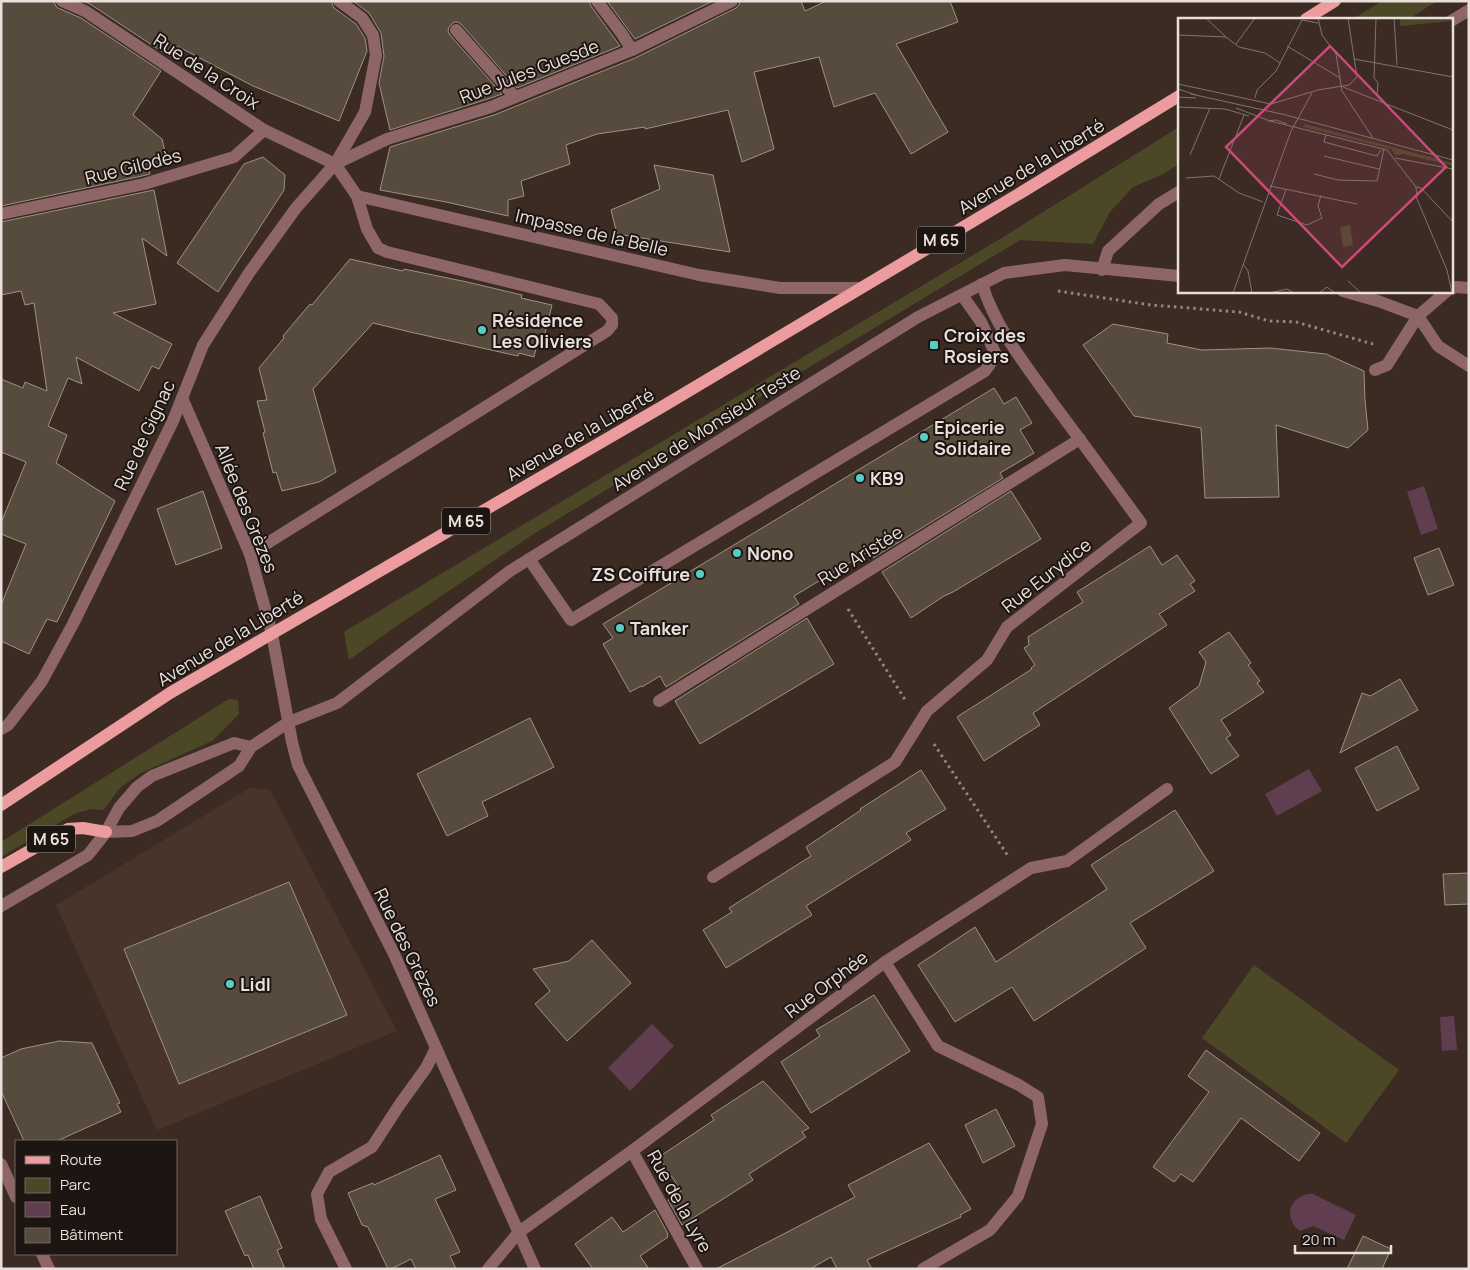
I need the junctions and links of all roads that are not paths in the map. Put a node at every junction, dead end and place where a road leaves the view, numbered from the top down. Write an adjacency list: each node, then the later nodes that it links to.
1 (62, 1): 13 (street, Rue de la Croix)
2 (339, 1): 14 (street)
3 (597, 1): 10 (street)
4 (732, 1): 10 (street, Rue Jules Guesde)
5 (1335, 1): 7 (main road)
6 (1469, 10): 8 (street)
7 (1308, 18)
8 (1452, 20)
9 (456, 30): 11 (street)
10 (632, 50): 11 (street, Rue Jules Guesde)
11 (515, 97): 14 (street, Rue Jules Guesde)
12 (1178, 97): 21 (main road, Avenue de la Liberté / M 65)
13 (264, 130): 14 (street, Rue de la Croix); 17 (street, Rue Gilodès)
14 (335, 164): 16 (street); 30 (street, Rue de Gignac)
15 (1178, 193): 18 (street)
16 (357, 196): 21 (street, Impasse de la Belle); 32 (street)
17 (1, 214)
18 (1102, 270): 19 (street, Avenue de Monsieur Teste); 20 (street, Avenue de Monsieur Teste)
19 (1178, 276)
20 (982, 284): 26 (street, Avenue de Monsieur Teste); 31 (street, Rue Eurydice)
21 (860, 288): 34 (main road, Avenue de la Liberté / M 65)
22 (1469, 288): 23 (street)
23 (1452, 289)
24 (1346, 292): 27 (street)
25 (1446, 292): 27 (street)
26 (962, 294): 33 (street, Avenue de Monsieur Teste); 33 (street)
27 (1418, 316): 28 (street); 29 (street)
28 (1469, 366)
29 (1375, 370)
30 (182, 398): 32 (street, Allée des Grèzes); 37 (street, Rue de Gignac)
31 (1080, 439): 35 (street, Rue Aristée); 43 (street, Rue Eurydice)
32 (250, 554): 34 (street, Allée des Grèzes)
33 (529, 559): 36 (street, Avenue de Monsieur Teste)
34 (272, 634): 36 (street, Rue des Grèzes); 40 (main road, Avenue de la Liberté / M 65)
35 (659, 701)
36 (289, 722): 38 (street, Avenue de Monsieur Teste); 46 (street, Rue des Grèzes)
37 (1, 729)
38 (251, 747): 41 (street); 41 (street)
39 (1167, 789): 45 (street, Rue Orphée)
40 (1, 805)
41 (106, 832): 42 (main road, M 65); 44 (street)
42 (1, 867)
43 (713, 877)
44 (1, 906)
45 (885, 962): 47 (street, Rue Orphée); 57 (street)
46 (436, 1048): 50 (street, Rue des Grèzes); 53 (street)
47 (632, 1151): 50 (street, Rue Orphée); 56 (street, Rue de la Lyre)
48 (1, 1164): 49 (street)
49 (15, 1195)
50 (519, 1232): 54 (street, Rue Orphée); 55 (street, Rue des Grèzes)
51 (42, 1255): 52 (street)
52 (49, 1269)
53 (346, 1269)
54 (488, 1269)
55 (535, 1269)
56 (697, 1269)
57 (923, 1269)

